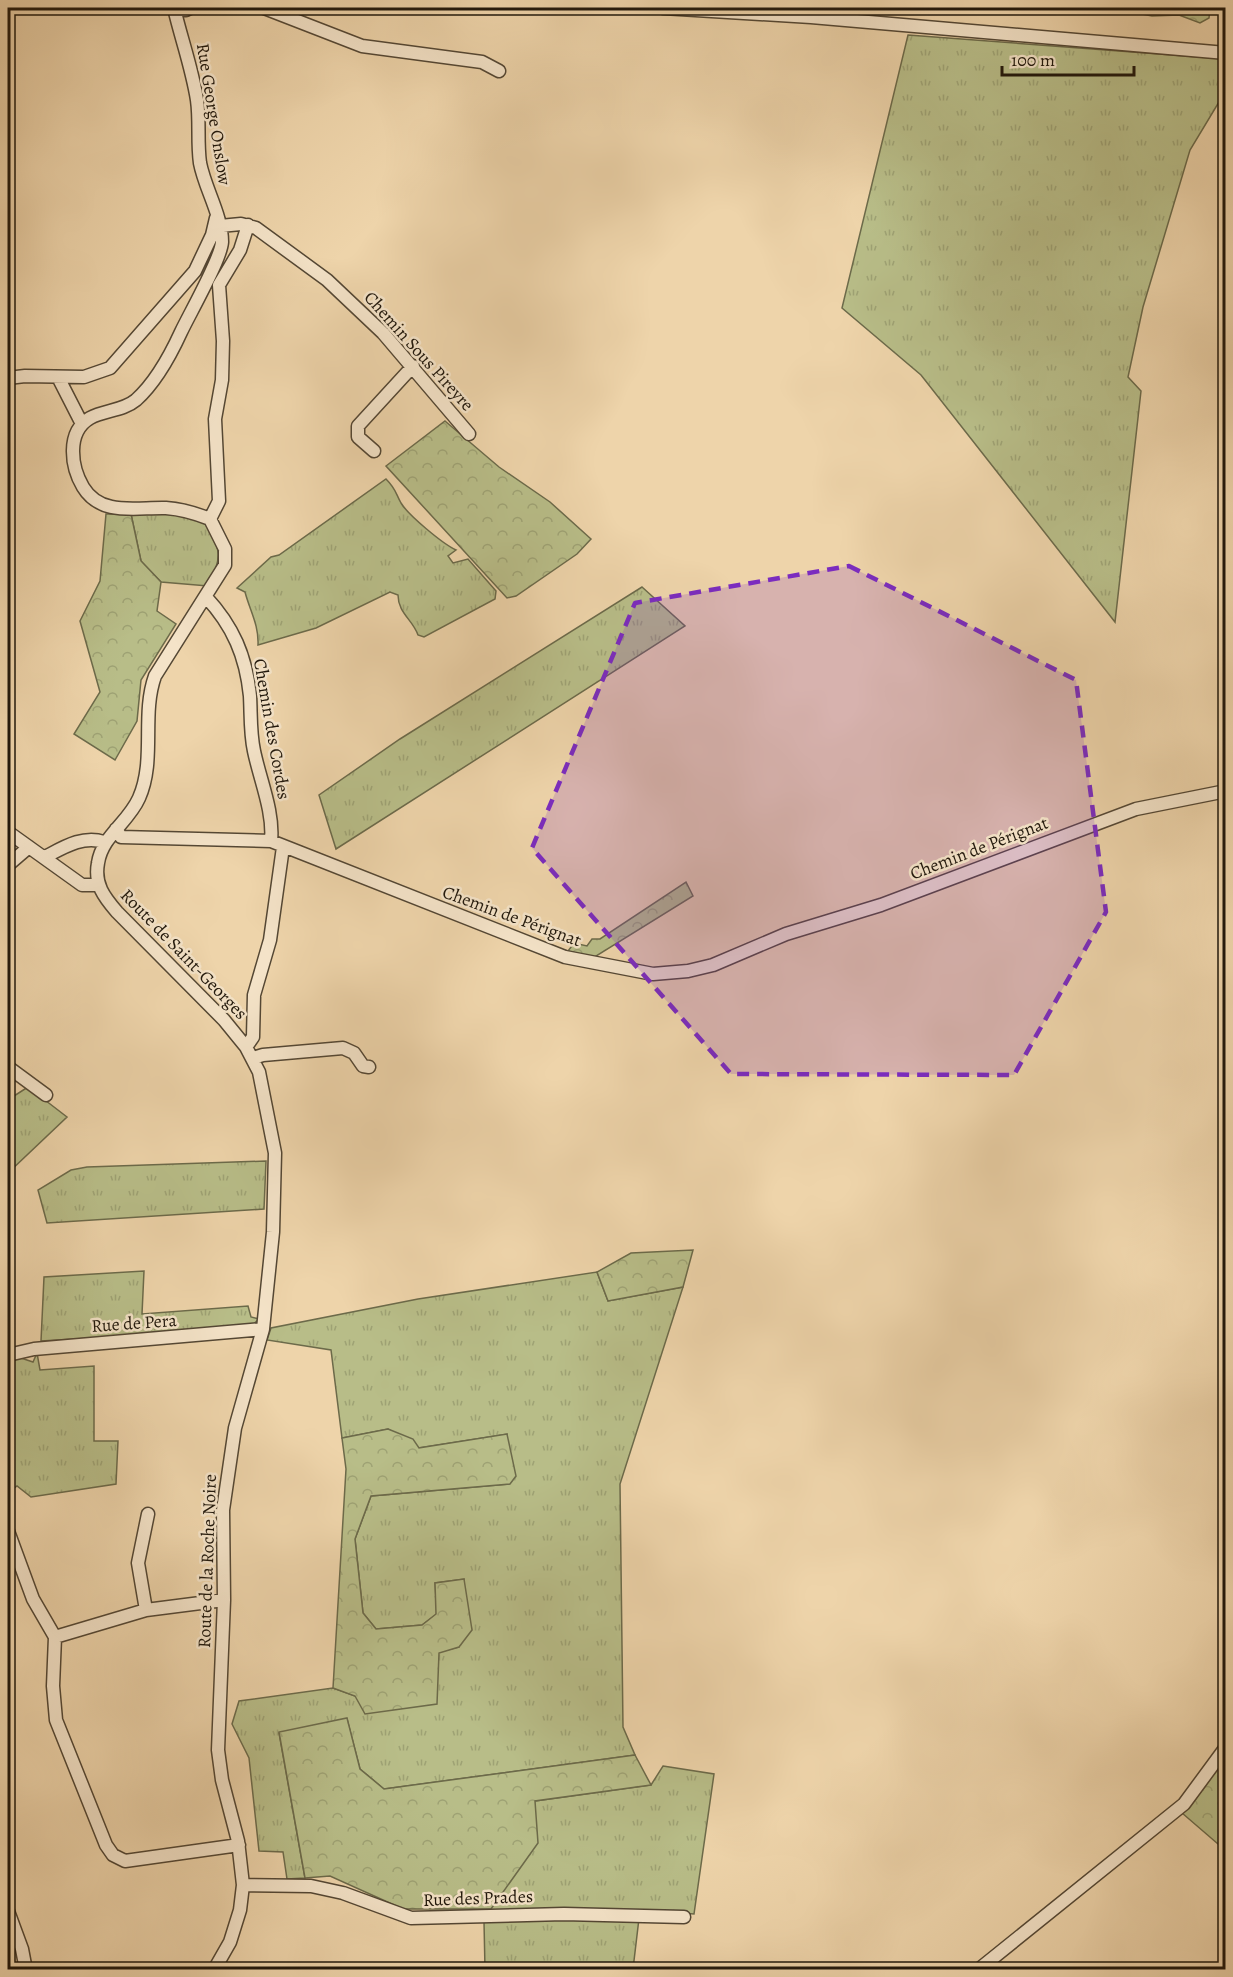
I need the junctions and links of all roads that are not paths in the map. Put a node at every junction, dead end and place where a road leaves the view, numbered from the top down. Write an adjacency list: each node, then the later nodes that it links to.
1 (180, 8): 7 (street, Rue George Onslow)
2 (264, 8): 6 (street)
3 (666, 8): 4 (street)
4 (812, 12): 5 (street)
5 (1226, 53)
6 (499, 71)
7 (218, 221): 8 (street); 10 (street); 12 (street, Rue George Onslow)
8 (248, 225): 9 (street, Chemin Sous Pireyre); 15 (street)
9 (413, 366): 13 (street, Chemin Sous Pireyre); 14 (street)
10 (58, 377): 11 (street); 12 (street)
11 (8, 378)
12 (82, 424): 15 (street)
13 (469, 434)
14 (374, 451)
15 (210, 519): 16 (street)
16 (206, 597): 18 (street); 21 (street, Chemin des Cordes)
17 (1226, 791): 22 (street, Chemin de Pérignat)
18 (116, 829): 20 (street); 21 (street, Chemin de Pérignat)
19 (8, 832): 23 (street)
20 (104, 842): 24 (street); 26 (street)
21 (271, 842): 22 (street, Chemin de Pérignat)
22 (283, 847): 27 (street)
23 (29, 848): 24 (street); 25 (street)
24 (45, 857): 26 (street)
25 (8, 865)
26 (98, 885): 27 (street, Route de Saint-Georges)
27 (246, 1047): 28 (street, Route de la Roche Noire)
28 (253, 1058): 30 (street); 32 (street, Route de la Roche Noire)
29 (8, 1067): 31 (street)
30 (369, 1067)
31 (46, 1095)
32 (263, 1329): 33 (street, Rue de Pera); 36 (street, Route de la Roche Noire)
33 (8, 1355)
34 (148, 1514): 37 (street)
35 (8, 1531): 38 (street)
36 (224, 1600): 37 (street); 40 (street, Route de la Roche Noire)
37 (146, 1610): 38 (street)
38 (55, 1637): 40 (street)
39 (1226, 1747): 46 (street)
40 (239, 1845): 41 (street, Route de la Roche Noire)
41 (243, 1885): 43 (street, Rue des Prades); 45 (street, Route de la Roche Noire)
42 (8, 1911): 44 (street)
43 (684, 1917)
44 (27, 1970)
45 (214, 1970)
46 (978, 1970)

